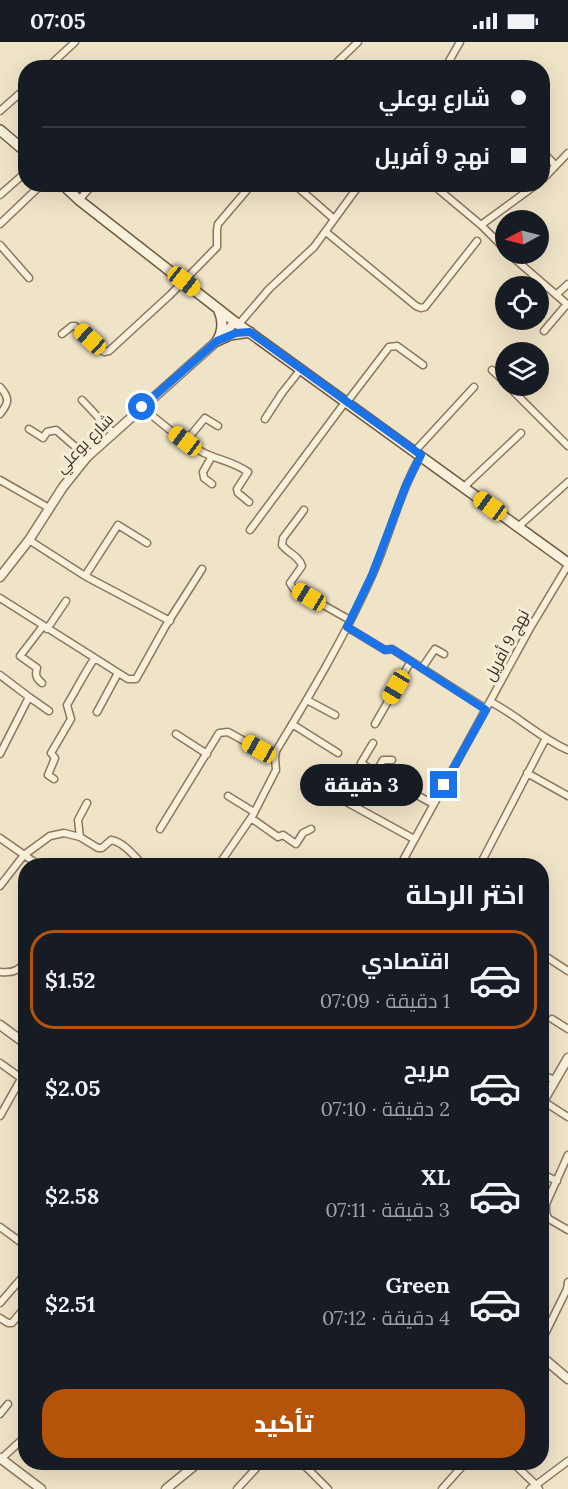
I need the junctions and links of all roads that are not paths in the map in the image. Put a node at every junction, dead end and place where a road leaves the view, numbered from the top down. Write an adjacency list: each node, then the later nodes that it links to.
1 (75, 42): 4 (street)
2 (358, 42): 5 (street)
3 (460, 42): 6 (street)
4 (56, 60)
5 (339, 60)
6 (450, 60)
7 (18, 95): 8 (street)
8 (0, 111)
9 (0, 130): 10 (main road)
10 (18, 145)
11 (568, 153): 13 (street)
12 (550, 160): 13 (street)
13 (555, 165): 14 (street)
14 (550, 171)
15 (18, 179): 24 (street)
16 (34, 192): 27 (street)
17 (70, 192): 25 (main road)
18 (86, 192): 25 (street)
19 (245, 192): 35 (street)
20 (303, 192): 26 (street)
21 (352, 192): 26 (street)
22 (442, 192): 28 (street)
23 (526, 192): 28 (street)
24 (0, 195)
25 (79, 200): 35 (main road)
26 (334, 219): 29 (street)
27 (0, 224)
28 (481, 225): 30 (street)
29 (326, 231): 31 (street); 40 (street)
30 (495, 239)
31 (477, 241)
32 (0, 245): 34 (street)
33 (520, 264): 37 (street)
34 (29, 278)
35 (184, 281): 39 (main road); 43 (street)
36 (568, 284): 37 (street)
37 (556, 295): 38 (street)
38 (567, 304): 41 (street)
39 (216, 306): 40 (main road); 44 (main road)
40 (237, 323): 42 (main road); 44 (street, شارع بوعلي)
41 (544, 331)
42 (250, 332): 44 (main road); 46 (main road)
43 (62, 334)
44 (217, 341): 54 (street, شارع بوعلي)
45 (423, 365): 53 (street)
46 (301, 369): 53 (main road); 56 (street)
47 (492, 370): 48 (street)
48 (495, 373)
49 (0, 387): 55 (street)
50 (474, 387): 63 (street)
51 (519, 396): 62 (street)
52 (82, 400): 59 (street)
53 (346, 402): 63 (main road); 74 (street)
54 (142, 407): 59 (street, شارع بوعلي); 61 (street)
55 (0, 414)
56 (265, 419)
57 (218, 426): 61 (street)
58 (29, 429): 65 (street)
59 (113, 433): 65 (street, شارع بوعلي)
60 (521, 433): 69 (street)
61 (186, 441): 64 (street)
62 (568, 446)
63 (418, 453): 69 (main road); 83 (street)
64 (212, 456): 68 (street); 70 (street)
65 (87, 457): 71 (street, شارع بوعلي)
66 (0, 480): 71 (street)
67 (568, 482): 73 (street)
68 (212, 484)
69 (464, 487): 73 (main road)
70 (249, 502)
71 (49, 508): 75 (street, شارع بوعلي)
72 (304, 510): 83 (street)
73 (519, 526): 77 (main road)
74 (250, 530)
75 (29, 540): 79 (street); 80 (street, شارع بوعلي)
76 (147, 543): 79 (street)
77 (568, 564): 96 (street, نهج 9 أفريل)
78 (202, 569): 84 (street)
79 (85, 576): 84 (street)
80 (0, 577)
81 (0, 598): 85 (street)
82 (66, 600): 85 (street)
83 (350, 620): 86 (street)
84 (170, 621): 91 (street)
85 (45, 627): 88 (street); 93 (street)
86 (347, 627): 89 (street); 95 (street)
87 (444, 654): 90 (street)
88 (94, 659): 91 (street); 110 (street)
89 (411, 661): 90 (street); 102 (street)
90 (422, 668): 97 (street)
91 (118, 673): 99 (street)
92 (1, 677): 94 (street)
93 (42, 683)
94 (29, 697): 98 (street); 108 (street)
95 (307, 700): 100 (street); 101 (street)
96 (491, 702): 97 (street, نهج 9 أفريل); 104 (street)
97 (486, 710): 121 (street, نهج 9 أفريل)
98 (49, 711)
99 (97, 712)
100 (335, 716)
101 (292, 724): 107 (street); 111 (street)
102 (375, 724)
103 (176, 734): 109 (street)
104 (546, 738): 106 (street); 115 (street)
105 (373, 742): 114 (street)
106 (568, 750)
107 (338, 753)
108 (0, 754)
109 (207, 754): 111 (street); 123 (street)
110 (55, 758): 113 (street); 116 (street)
111 (275, 758): 122 (street)
112 (392, 760): 114 (street)
113 (63, 762)
114 (376, 772): 121 (street)
115 (527, 773): 119 (street); 134 (street)
116 (54, 779)
117 (312, 780): 127 (street)
118 (228, 796): 122 (street)
119 (568, 796)
120 (87, 803): 125 (street)
121 (434, 804): 127 (street, نهج 9 أفريل)
122 (252, 815): 124 (street); 132 (street)
123 (160, 829)
124 (311, 829)
125 (80, 837): 128 (street); 131 (street)
126 (0, 838): 128 (street)
127 (414, 839): 133 (street, نهج 9 أفريل)
128 (24, 855): 129 (street); 130 (street)
129 (22, 858)
130 (28, 858)
131 (137, 858)
132 (223, 858)
133 (404, 858)
134 (484, 858)
135 (18, 863): 136 (street)
136 (0, 886)
137 (549, 959): 139 (street)
138 (18, 970): 140 (street)
139 (568, 971)
140 (0, 973)
141 (552, 1019): 143 (street)
142 (1, 1027): 144 (street)
143 (568, 1029)
144 (18, 1038)
145 (568, 1058): 149 (street)
146 (0, 1063): 147 (street)
147 (18, 1076)
148 (549, 1078): 149 (street)
149 (555, 1080): 151 (street)
150 (18, 1083): 153 (street)
151 (549, 1090)
152 (549, 1106): 154 (street)
153 (0, 1116)
154 (568, 1117)
155 (568, 1155): 157 (street)
156 (549, 1177): 157 (street)
157 (557, 1181): 158 (street)
158 (549, 1198)
159 (549, 1219): 161 (street)
160 (0, 1227): 162 (street)
161 (568, 1230)
162 (18, 1240)
163 (18, 1282): 165 (street)
164 (568, 1282): 168 (street)
165 (0, 1303)
166 (18, 1316): 167 (street)
167 (0, 1318)
168 (549, 1326)
169 (549, 1363): 170 (street)
170 (568, 1379)
171 (18, 1444): 172 (street)
172 (1, 1461): 181 (street)
173 (568, 1461): 180 (street)
174 (188, 1470): 179 (street)
175 (255, 1470): 182 (street)
176 (310, 1470): 183 (street)
177 (459, 1470): 184 (street)
178 (519, 1470): 180 (street)
179 (168, 1488)
180 (535, 1488)
181 (41, 1489)
182 (237, 1489)
183 (328, 1489)
184 (442, 1489)

